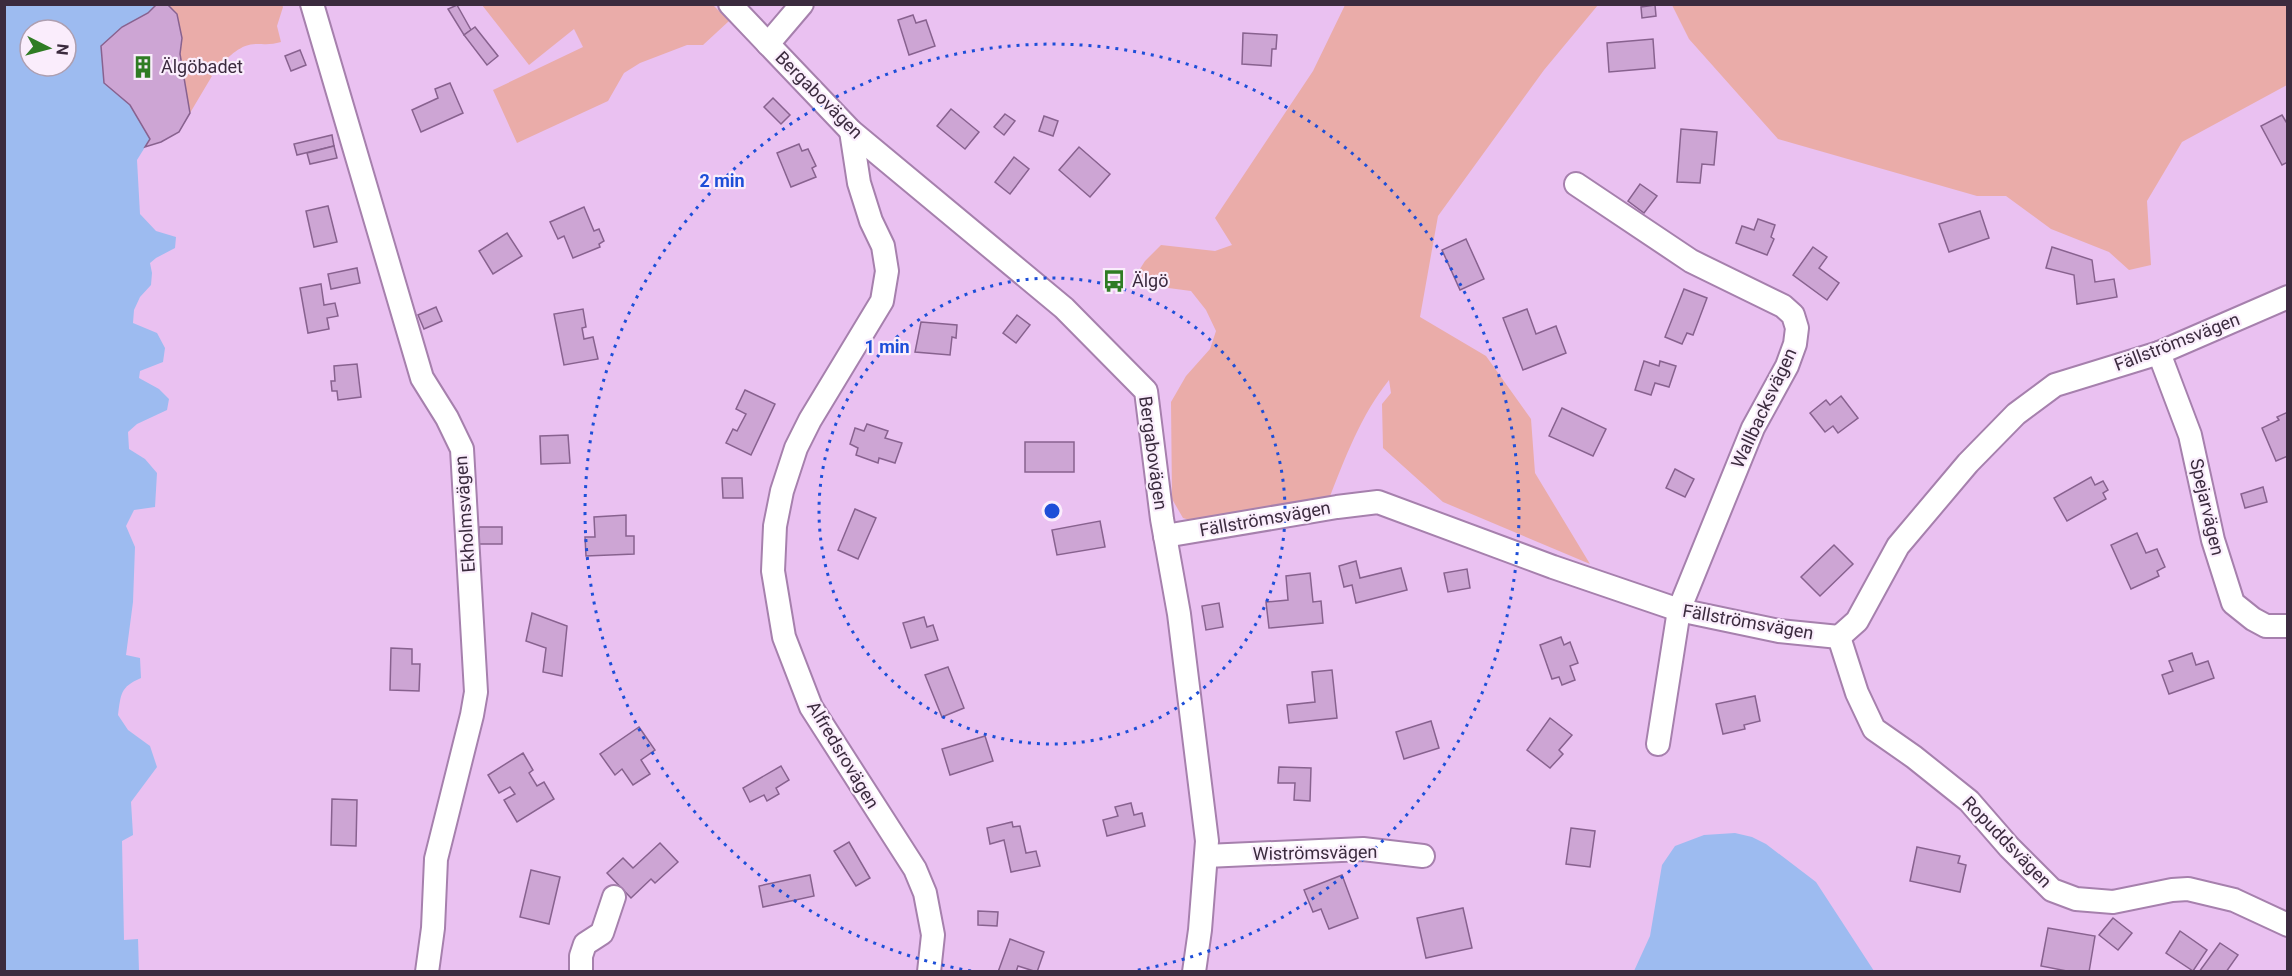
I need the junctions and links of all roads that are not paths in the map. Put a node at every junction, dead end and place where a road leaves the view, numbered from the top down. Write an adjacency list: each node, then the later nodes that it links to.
1 (312, 4): 18 (street, Ekholmsvägen)
2 (730, 4): 4 (street, Bergabovägen)
3 (802, 4): 4 (street)
4 (768, 44): 5 (street, Bergabovägen)
5 (851, 131): 9 (street, Bergabovägen); 20 (street, Alfredsrovägen)
6 (1576, 184): 10 (street, Wallbacksvägen)
7 (2288, 297): 8 (street, Fällströmsvägen)
8 (2159, 353): 11 (street, Spejarvägen); 12 (street, Fällströmsvägen)
9 (1165, 536): 10 (street, Fällströmsvägen); 14 (street, Bergabovägen)
10 (1679, 610): 12 (street, Fällströmsvägen); 13 (street, Wallbacksvägen)
11 (2288, 626)
12 (1839, 637): 17 (street, Ropuddsvägen)
13 (1658, 744)
14 (1206, 856): 15 (street, Wiströmsvägen); 21 (street, Bergabovägen)
15 (1423, 856)
16 (614, 897): 19 (street)
17 (2288, 925)
18 (427, 972)
19 (581, 972)
20 (929, 972)
21 (1194, 972)

